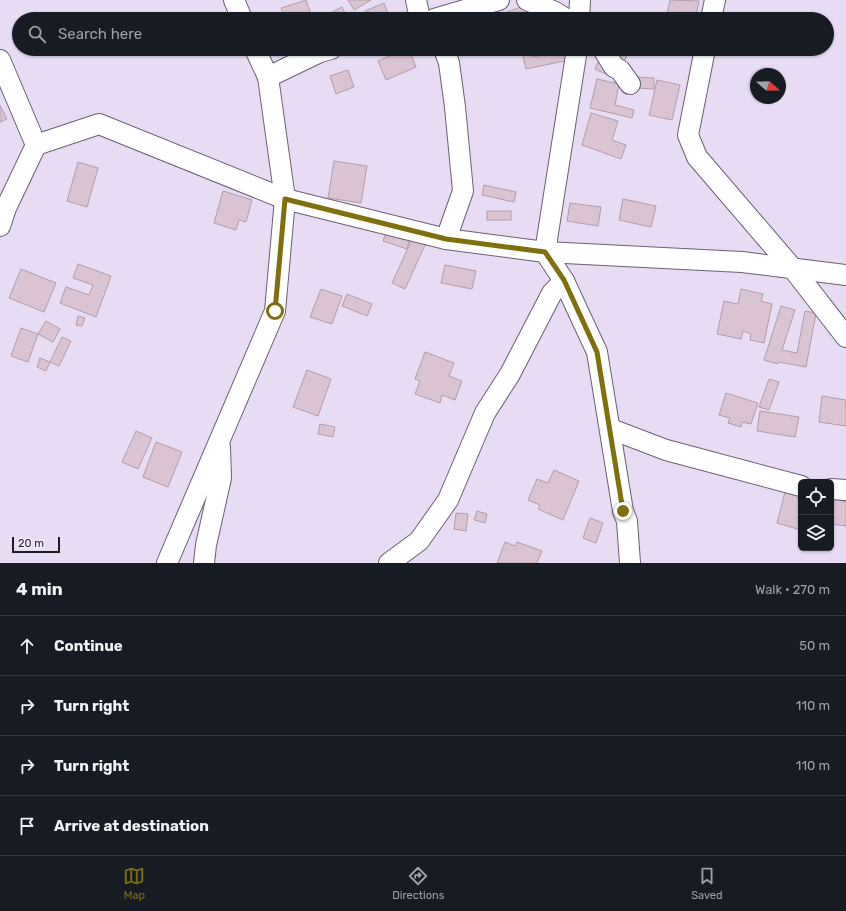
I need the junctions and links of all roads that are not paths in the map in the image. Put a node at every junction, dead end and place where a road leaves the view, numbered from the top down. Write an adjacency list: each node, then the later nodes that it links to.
1 (234, 0): 7 (street)
2 (416, 0): 8 (street)
3 (499, 0): 9 (street)
4 (527, 0): 10 (street)
5 (580, 0): 11 (street)
6 (715, 0): 12 (street)
7 (239, 12)
8 (419, 12)
9 (458, 12)
10 (555, 12)
11 (579, 12)
12 (712, 12)
13 (258, 56): 20 (street)
14 (312, 56): 20 (street)
15 (446, 56): 25 (street)
16 (576, 56): 26 (street)
17 (607, 56): 21 (street)
18 (703, 56): 27 (street)
19 (0, 60): 22 (street)
20 (268, 77): 23 (street)
21 (630, 84)
22 (36, 144): 23 (street); 24 (street)
23 (285, 199): 25 (street); 32 (street)
24 (0, 226)
25 (446, 239): 26 (street)
26 (545, 252): 27 (street); 29 (street)
27 (794, 270): 28 (street); 30 (street)
28 (846, 275)
29 (564, 280): 31 (street); 38 (street)
30 (846, 337)
31 (611, 429): 33 (street); 39 (street)
32 (220, 440): 36 (street); 37 (street)
33 (798, 485)
34 (834, 490): 35 (street)
35 (846, 490)
36 (167, 563)
37 (204, 563)
38 (389, 563)
39 (630, 563)

